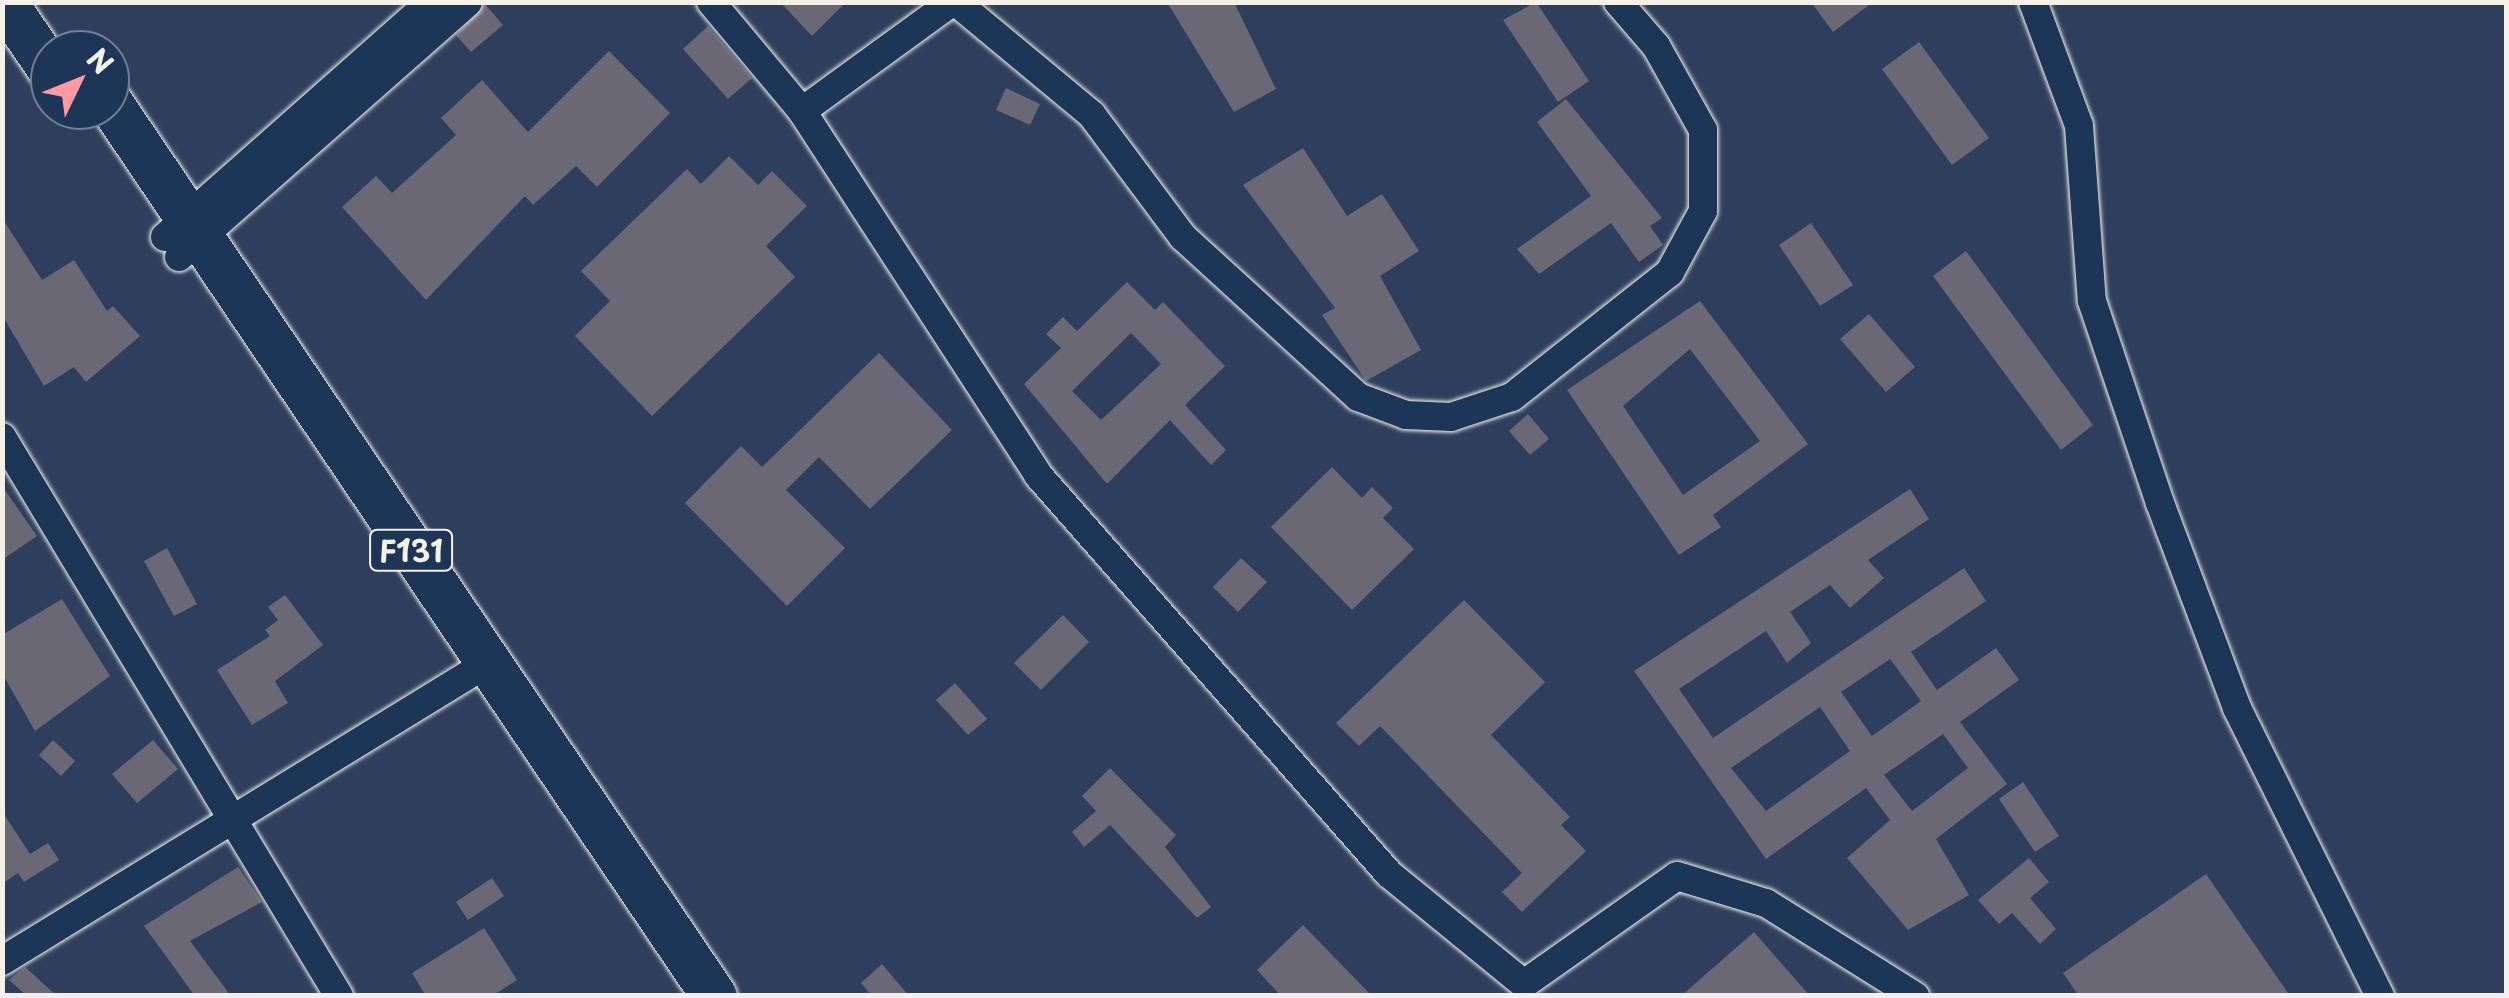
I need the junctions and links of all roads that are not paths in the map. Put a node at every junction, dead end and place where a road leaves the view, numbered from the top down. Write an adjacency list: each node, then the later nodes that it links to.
1 (4, 2): 10 (main road)
2 (41, 2): 9 (main road)
3 (431, 2): 14 (street)
4 (468, 2): 14 (street)
5 (711, 2): 11 (street)
6 (954, 2): 7 (street); 11 (street)
7 (1618, 2)
8 (2033, 2): 23 (street)
9 (60, 30)
10 (30, 40)
11 (802, 111): 22 (street)
12 (95, 130): 14 (main road, F131)
13 (124, 130): 14 (main road, F131)
14 (184, 237): 16 (main road, F131)
15 (2, 437): 17 (street)
16 (474, 672): 17 (street); 20 (main road, F131); 21 (main road, F131)
17 (236, 822): 18 (street); 19 (street)
18 (2, 961)
19 (340, 996)
20 (680, 996)
21 (714, 996)
22 (1915, 996)
23 (2380, 996)

